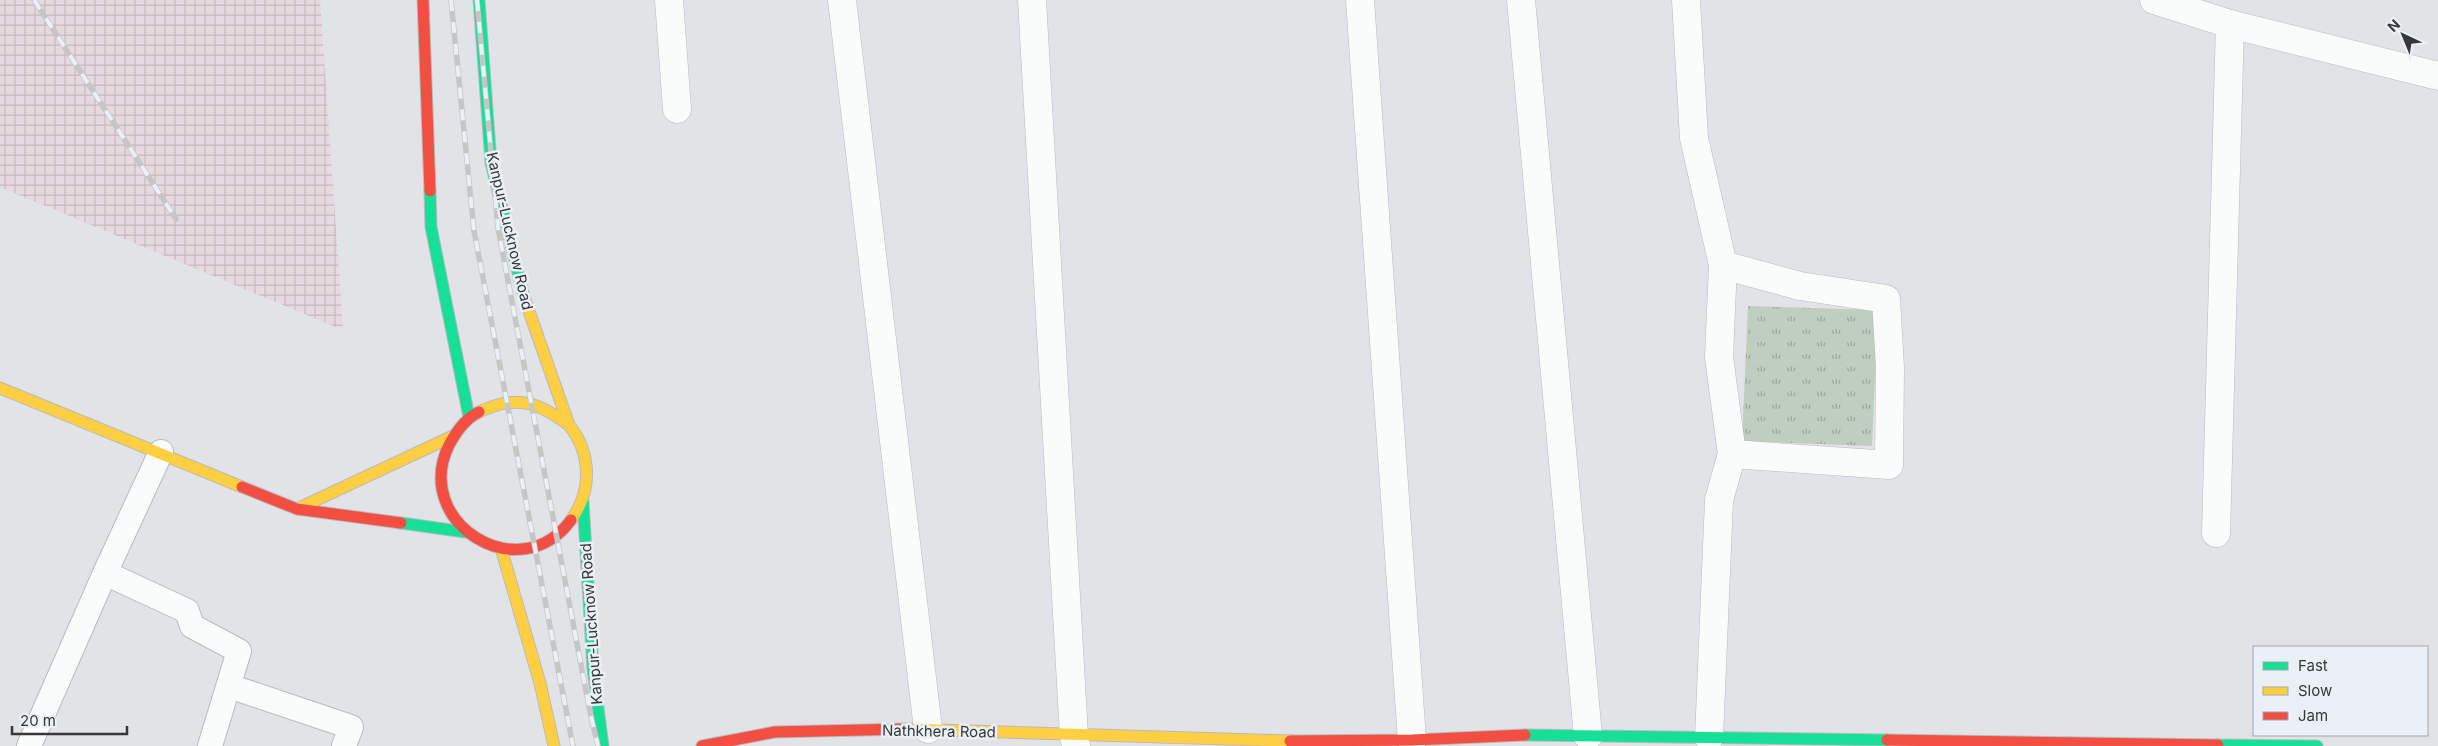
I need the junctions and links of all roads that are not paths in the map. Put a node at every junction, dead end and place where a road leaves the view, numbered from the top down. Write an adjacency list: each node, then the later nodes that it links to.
1 (422, 0): 15 (main road)
2 (479, 0): 16 (main road, Kanpur-Lucknow Road)
3 (669, 0): 12 (street)
4 (842, 0): 27 (street)
5 (1032, 0): 31 (street)
6 (1360, 0): 30 (street)
7 (1521, 0): 28 (street)
8 (1686, 0): 13 (street)
9 (2154, 0): 10 (street)
10 (2230, 24): 11 (street); 23 (street)
11 (2438, 76)
12 (677, 109)
13 (1722, 265): 19 (street); 19 (street)
14 (0, 388): 18 (main road)
15 (469, 417): 16 (main road); 17 (main road)
16 (569, 425): 20 (main road)
17 (451, 437): 21 (main road); 22 (main road)
18 (161, 452): 21 (main road); 25 (lane)
19 (1732, 454): 29 (street)
20 (583, 501): 24 (main road); 38 (main road, Kanpur-Lucknow Road)
21 (297, 509): 22 (main road)
22 (465, 532): 24 (main road)
23 (2216, 533)
24 (501, 548): 37 (main road)
25 (105, 573): 26 (lane); 34 (lane)
26 (229, 686): 35 (lane); 36 (lane)
27 (928, 729): 31 (main road, Nathkhera Road); 39 (main road, Nathkhera Road)
28 (1588, 736): 29 (main road, Nathkhera Road); 32 (main road, Nathkhera Road)
29 (1709, 738): 33 (main road, Nathkhera Road)
30 (1412, 740): 31 (main road, Nathkhera Road); 32 (main road, Nathkhera Road)
31 (1075, 741)
32 (1494, 741)
33 (1975, 743): 40 (main road, Nathkhera Road)
34 (30, 746)
35 (210, 746)
36 (344, 746)
37 (554, 746)
38 (602, 746)
39 (702, 746)
40 (2317, 746)

